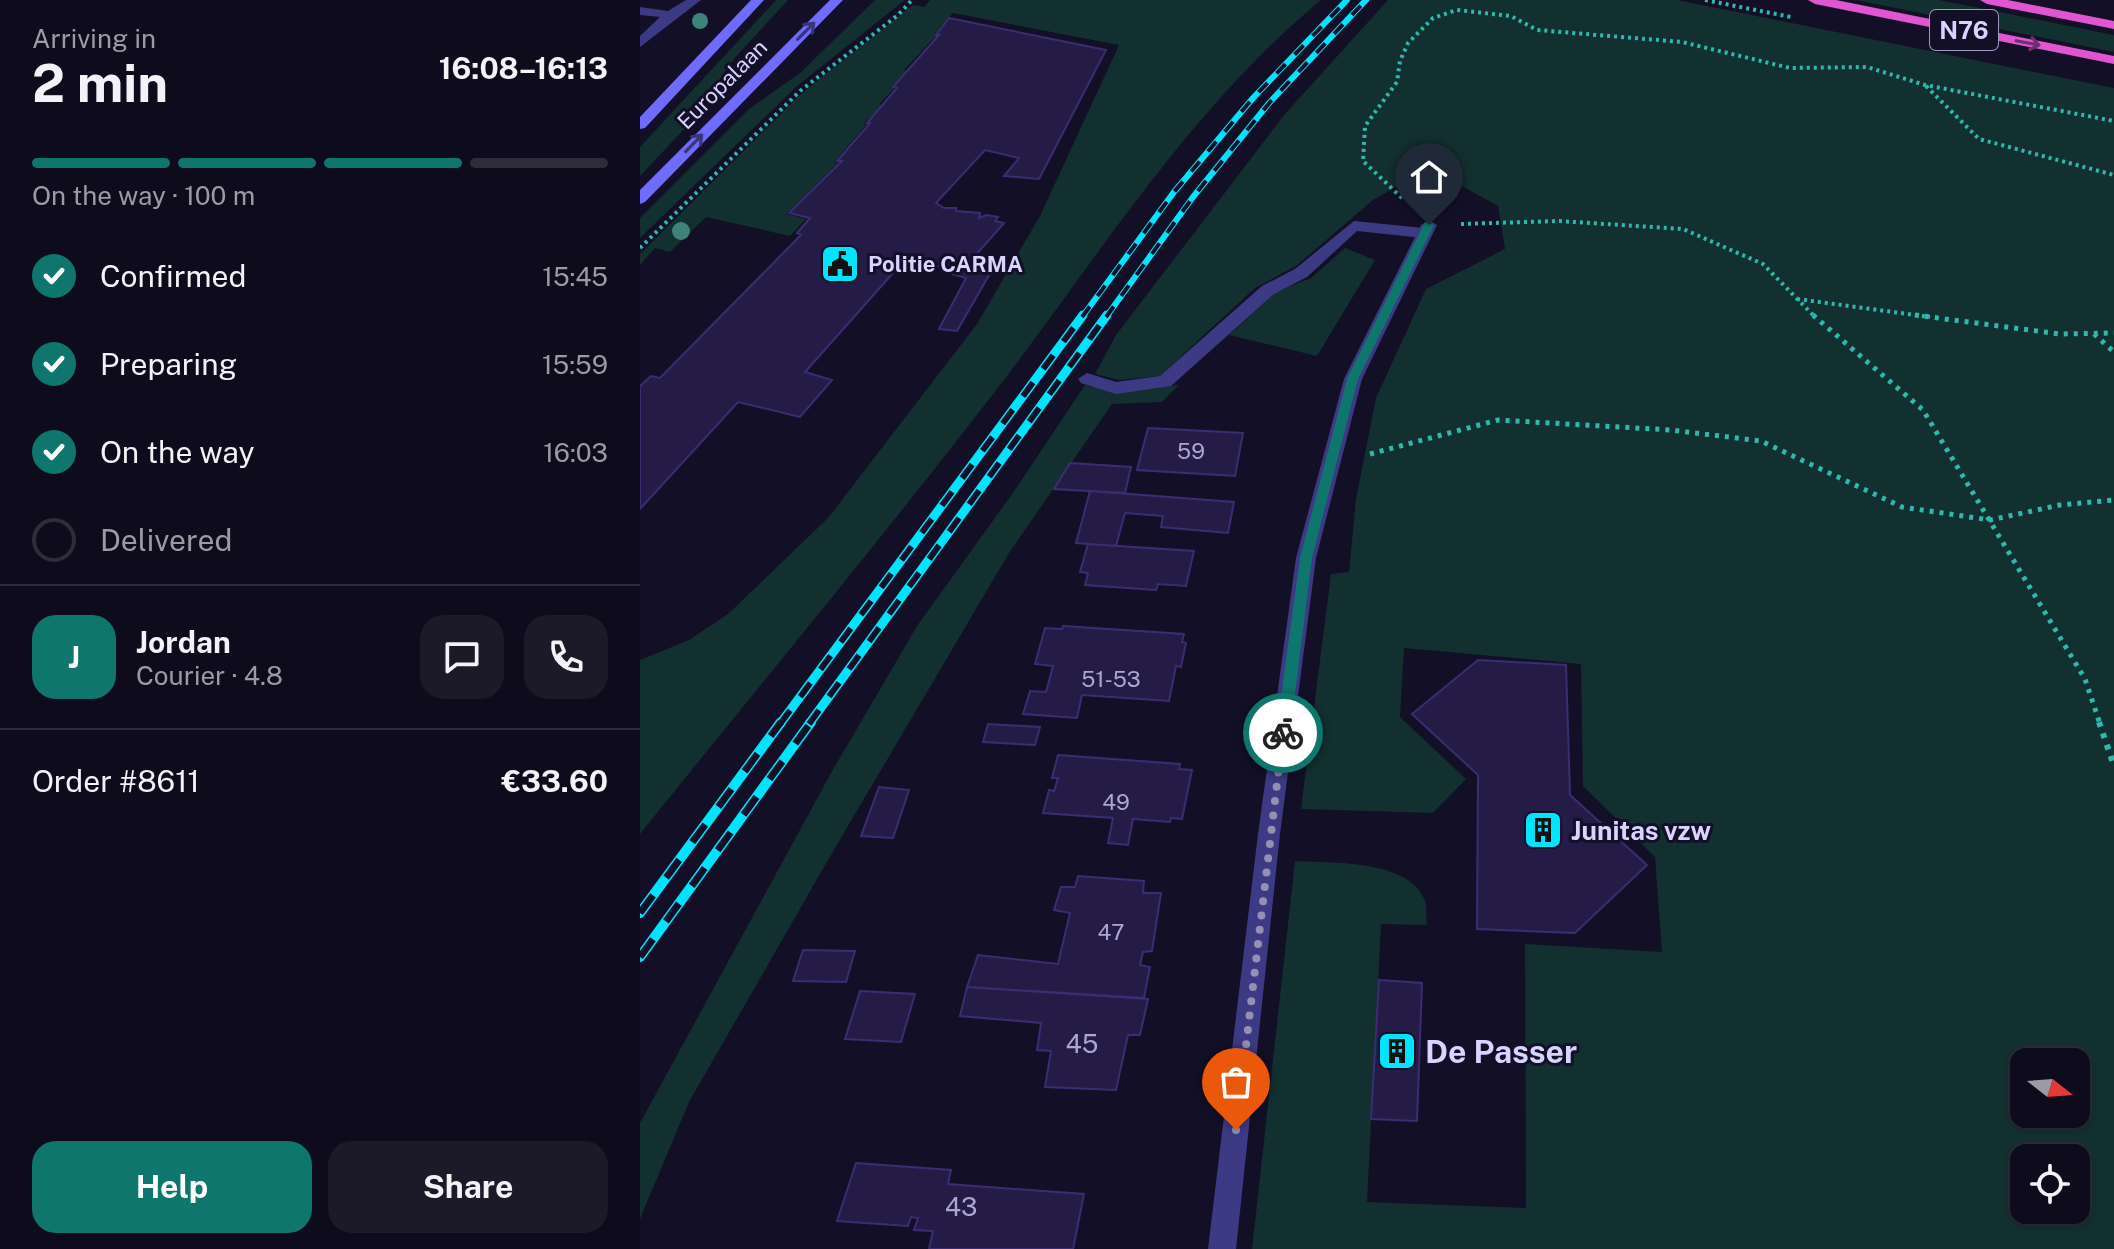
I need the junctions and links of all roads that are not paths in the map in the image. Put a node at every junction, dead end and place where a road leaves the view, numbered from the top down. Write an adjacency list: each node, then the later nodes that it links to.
1 (695, 0): 7 (street)
2 (758, 0): 11 (main road, Europalaan)
3 (837, 0): 12 (main road, Europalaan, one-way to 3)
4 (1815, 0): 10 (highway, N76, one-way to 10)
5 (1987, 0): 8 (highway, N76)
6 (640, 11): 7 (street)
7 (670, 15): 9 (street)
8 (2114, 25)
9 (640, 43)
10 (2114, 60)
11 (640, 125)
12 (640, 199)
13 (1087, 379): 14 (street)
14 (1222, 1249)

